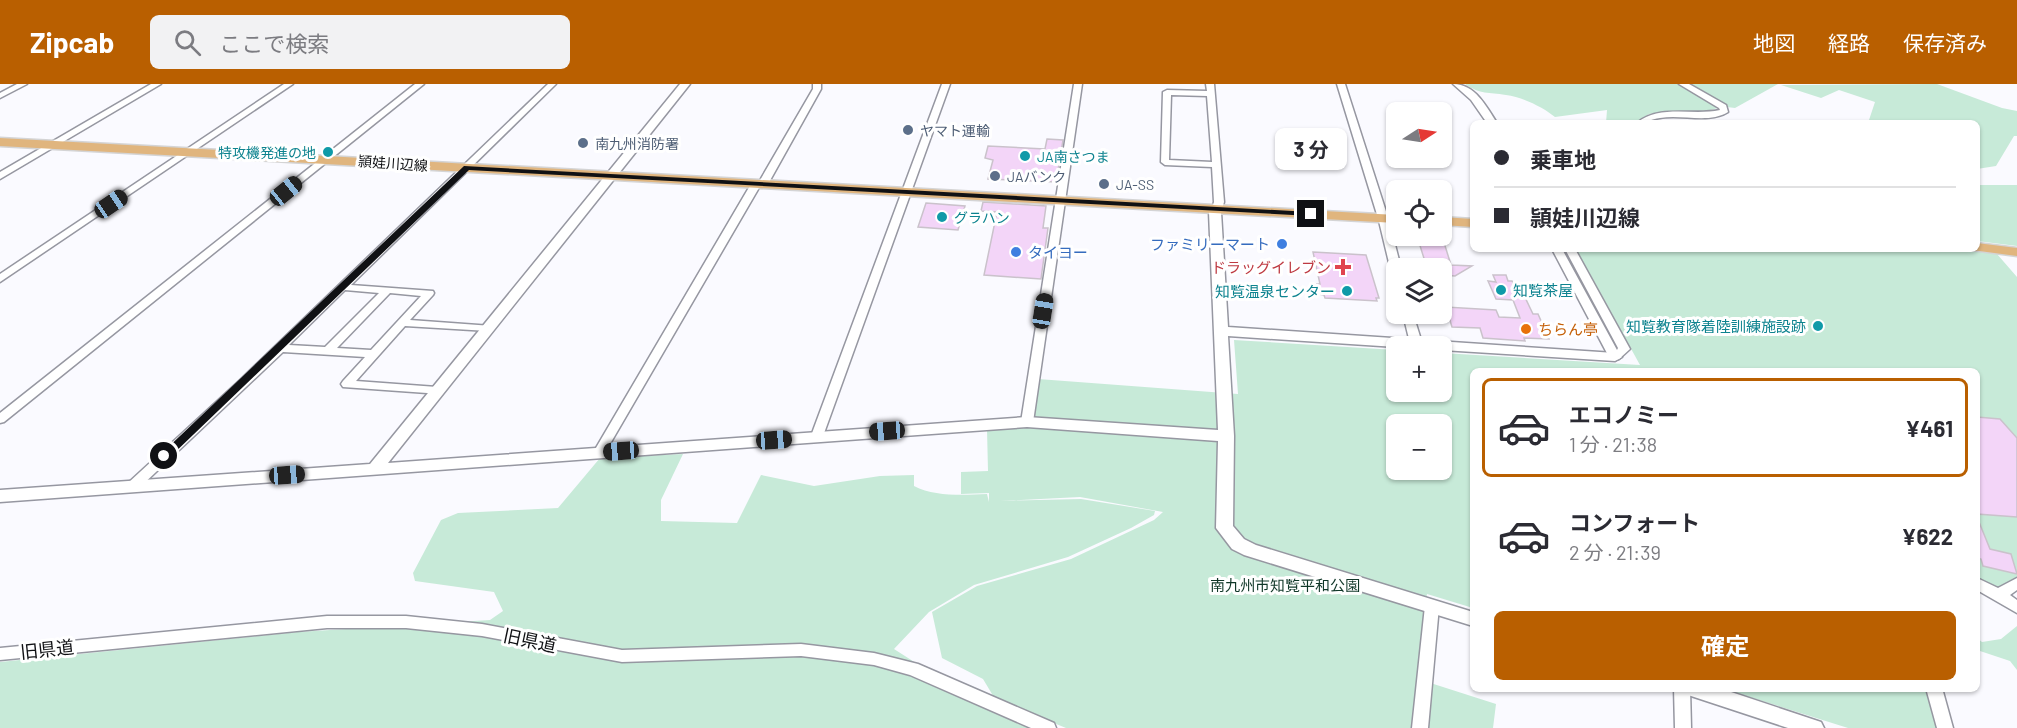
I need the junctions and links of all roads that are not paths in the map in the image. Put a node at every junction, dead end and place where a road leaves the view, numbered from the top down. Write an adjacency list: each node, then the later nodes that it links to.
1 (23, 84): 15 (street)
2 (157, 84): 19 (street)
3 (289, 84): 20 (street)
4 (420, 84): 21 (street)
5 (552, 84): 23 (street)
6 (685, 84): 24 (street)
7 (817, 84): 26 (street)
8 (946, 84): 27 (street)
9 (1078, 84): 28 (street)
10 (1210, 84): 14 (street)
11 (1341, 84): 29 (street)
12 (1458, 84): 16 (street)
13 (1683, 84): 17 (street)
14 (1210, 94): 22 (street); 22 (street)
15 (0, 96)
16 (1490, 120)
17 (1649, 120)
18 (0, 142): 19 (main road, 頴娃川辺線)
19 (53, 144): 20 (main road, 頴娃川辺線); 25 (street)
20 (189, 152): 21 (main road, 頴娃川辺線); 38 (street)
21 (326, 159): 23 (main road, 頴娃川辺線); 51 (street)
22 (1215, 165): 30 (street)
23 (467, 168): 24 (main road, 頴娃川辺線); 39 (street)
24 (611, 175): 26 (main road, 頴娃川辺線); 42 (street)
25 (0, 176)
26 (760, 184): 27 (main road, 頴娃川辺線); 55 (street)
27 (907, 191): 28 (main road, 頴娃川辺線); 53 (street)
28 (1060, 200): 30 (main road, 頴娃川辺線); 52 (street)
29 (1386, 207)
30 (1217, 209): 31 (main road, 頴娃川辺線); 43 (street)
31 (1386, 218)
32 (1452, 222): 33 (main road)
33 (1470, 223)
34 (1980, 247): 37 (main road)
35 (1559, 252): 49 (street)
36 (1572, 252): 49 (street)
37 (2017, 252)
38 (0, 279)
39 (342, 287): 40 (street); 46 (street)
40 (387, 290): 41 (street); 47 (street)
41 (402, 323): 42 (street); 48 (street)
42 (488, 328): 50 (street)
43 (1222, 331): 44 (street); 54 (street)
44 (1386, 341)
45 (1452, 346): 49 (street)
46 (280, 348): 47 (street); 57 (street)
47 (329, 350): 48 (street)
48 (374, 354): 50 (street)
49 (1615, 357)
50 (437, 391): 56 (street)
51 (0, 419)
52 (1027, 422): 53 (street); 54 (street)
53 (817, 436): 55 (street)
54 (1226, 436): 62 (street)
55 (599, 453): 56 (street)
56 (375, 468): 57 (street)
57 (133, 486): 58 (street)
58 (0, 496)
59 (2017, 583): 61 (street)
60 (1980, 585): 61 (street)
61 (1999, 595): 63 (street)
62 (1432, 606): 64 (street); 70 (street)
63 (2017, 607)
64 (1470, 618)
65 (0, 654): 69 (street, 旧県道)
66 (1682, 692): 71 (street)
67 (1704, 692): 72 (street)
68 (1935, 692): 73 (street)
69 (1048, 728)
70 (1420, 728)
71 (1683, 728)
72 (1814, 728)
73 (1945, 728)

